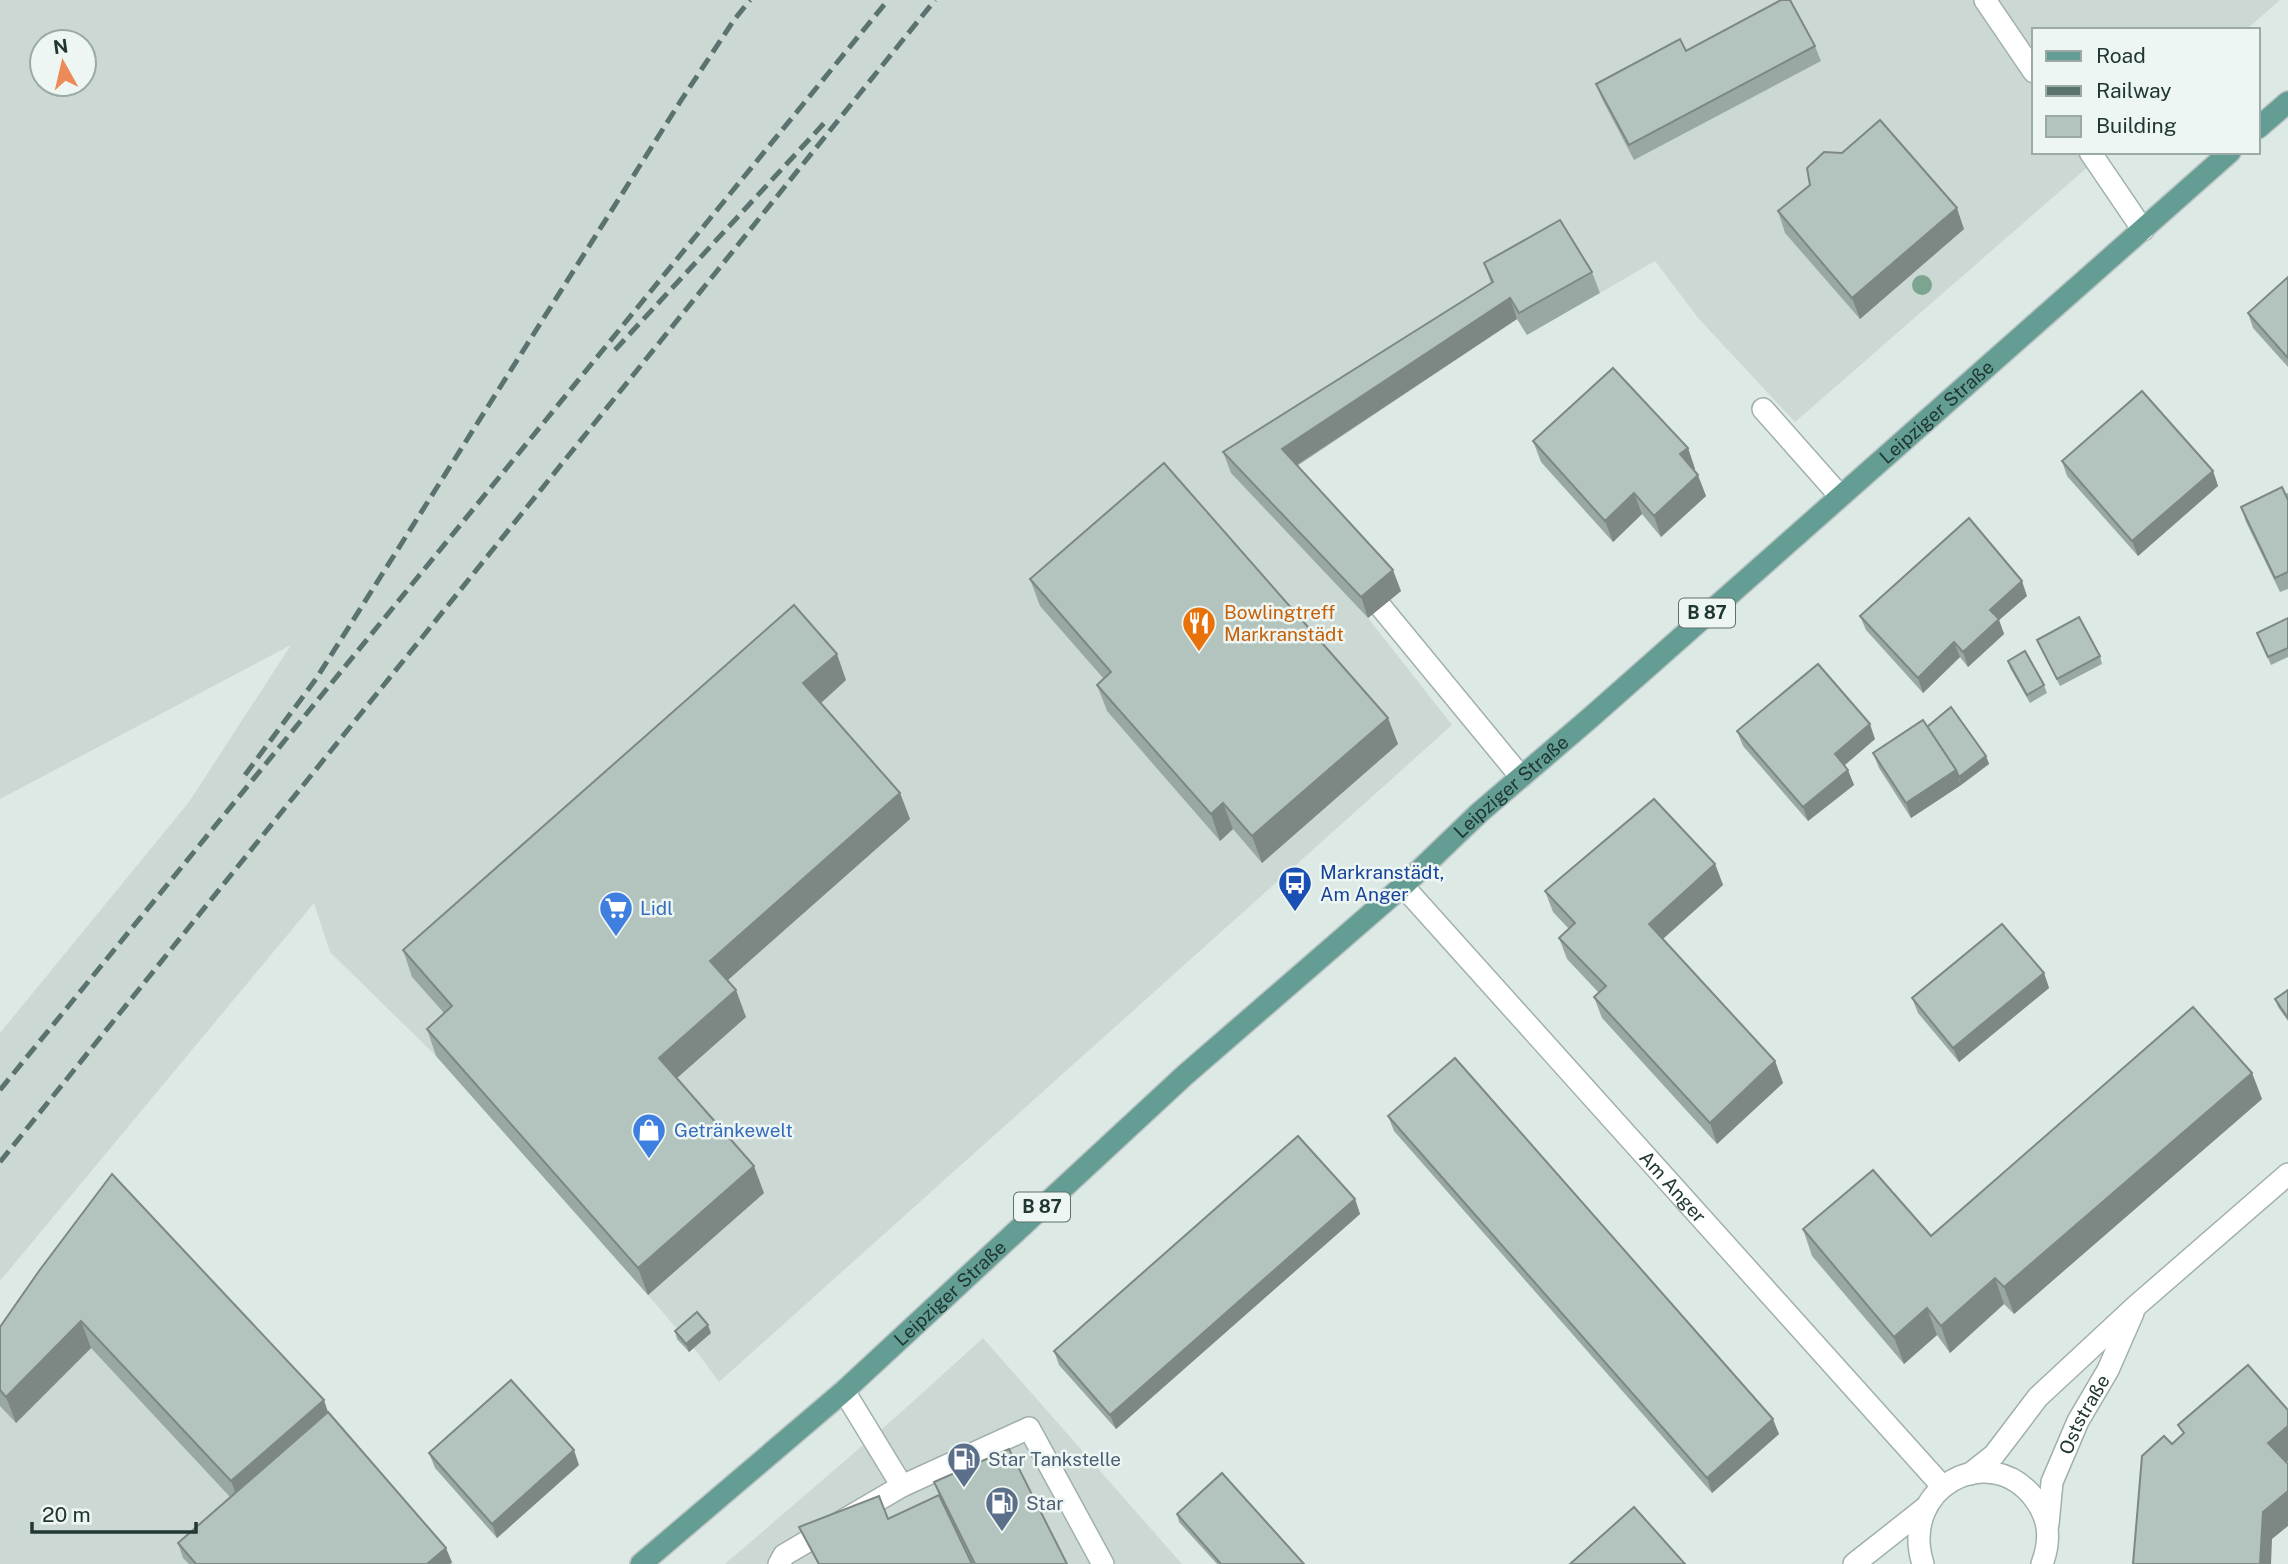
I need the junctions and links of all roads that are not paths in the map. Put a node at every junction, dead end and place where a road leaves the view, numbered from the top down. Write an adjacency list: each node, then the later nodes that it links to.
1 (1985, 0): 2 (street)
2 (2032, 69)
3 (2288, 102): 4 (main road)
4 (2260, 126)
5 (2091, 154): 7 (street)
6 (2228, 154): 7 (main road, Leipziger Straße / B 87)
7 (2143, 230): 9 (main road, Leipziger Straße / B 87)
8 (1763, 409): 9 (street)
9 (1840, 496): 11 (main road, Leipziger Straße / B 87)
10 (1381, 607): 11 (street)
11 (1521, 777): 12 (main road, Leipziger Straße / B 87)
12 (1403, 886): 15 (main road, Leipziger Straße / B 87); 18 (street, Am Anger)
13 (2288, 1174): 14 (street, Oststraße)
14 (2130, 1312): 16 (street, Oststraße); 20 (street, Oststraße)
15 (844, 1391): 17 (street); 23 (main road, Leipziger Straße / B 87)
16 (1970, 1474): 18 (street, Oststraße); 20 (street, Oststraße)
17 (902, 1486): 22 (street); 24 (street)
18 (1942, 1487): 19 (street, Oststraße)
19 (1925, 1508): 25 (street, Oststraße); 26 (street, Oststraße)
20 (2048, 1526): 21 (street, Oststraße)
21 (2046, 1559)
22 (784, 1561)
23 (641, 1564)
24 (1103, 1564)
25 (1854, 1564)
26 (1923, 1564)

